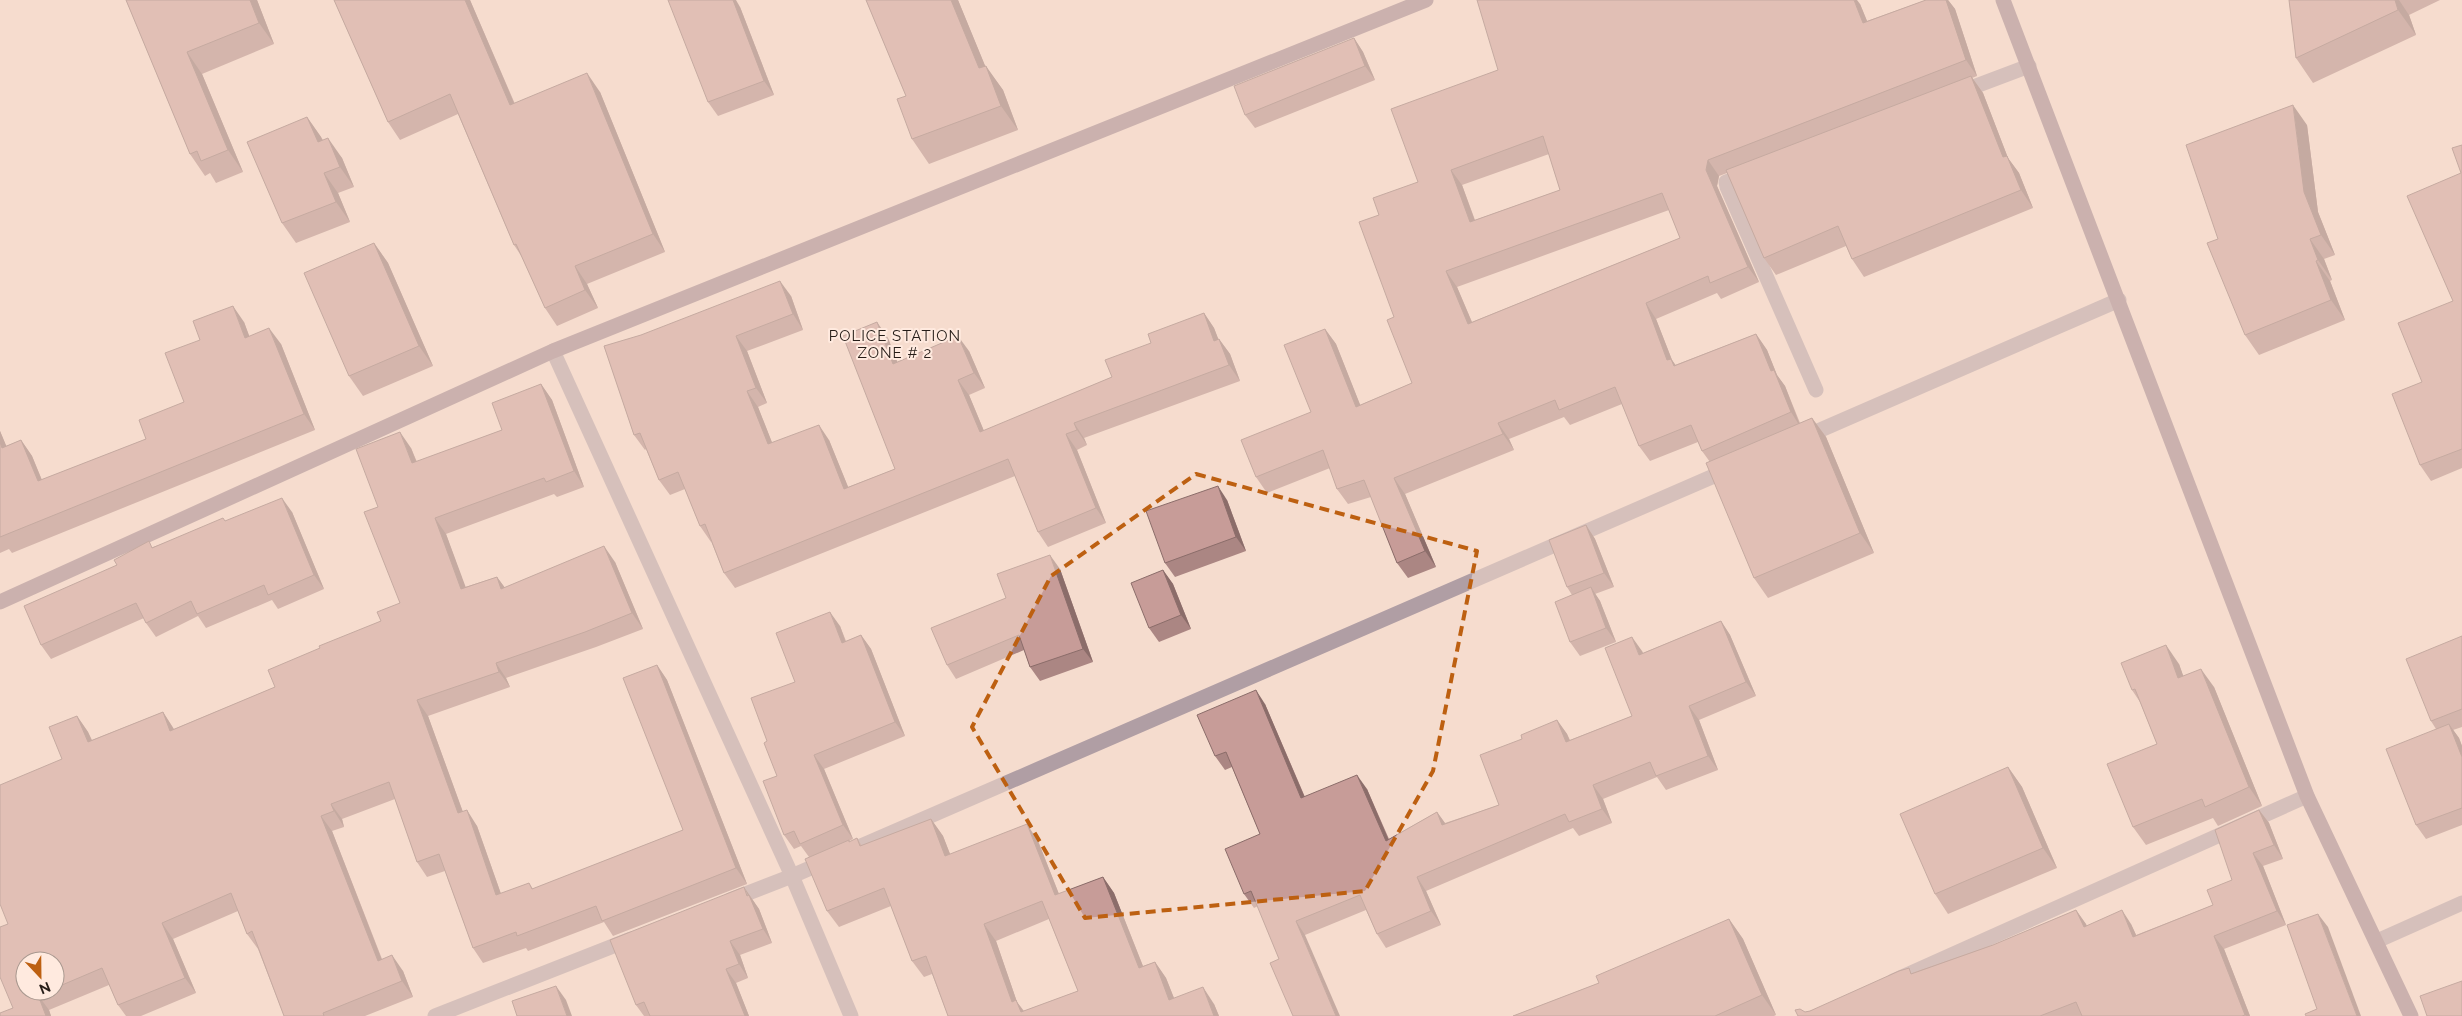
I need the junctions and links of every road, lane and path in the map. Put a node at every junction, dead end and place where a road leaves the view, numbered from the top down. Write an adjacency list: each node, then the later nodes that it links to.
1 (1426, 0): 7 (street)
2 (2004, 0): 3 (street)
3 (2029, 66): 4 (street); 6 (street)
4 (1945, 98)
5 (1768, 166): 8 (street)
6 (2119, 300): 9 (street); 12 (street)
7 (553, 351): 11 (street); 13 (street)
8 (1816, 390)
9 (1790, 443)
10 (1744, 463): 13 (street)
11 (0, 602)
12 (2308, 796): 17 (street); 18 (street)
13 (792, 876): 15 (street); 20 (street)
14 (2462, 903): 17 (street)
15 (718, 905)
16 (645, 934): 19 (street)
17 (2377, 941): 21 (street)
18 (1880, 988)
19 (435, 1016)
20 (850, 1016)
21 (2411, 1016)

